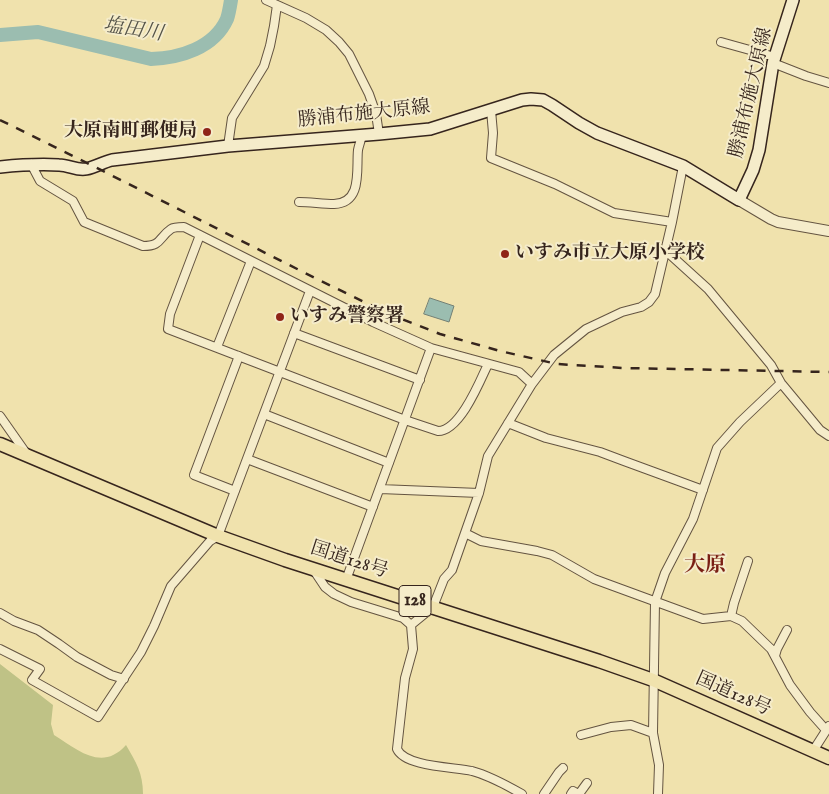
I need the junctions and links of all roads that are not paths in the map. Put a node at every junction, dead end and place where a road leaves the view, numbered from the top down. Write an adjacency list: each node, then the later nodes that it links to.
1 (266, 0): 3 (street)
2 (793, 0): 5 (main road, 勝浦布施大原線)
3 (277, 5): 8 (street); 10 (street)
4 (721, 42): 5 (street)
5 (774, 60): 6 (street); 14 (main road, 勝浦布施大原線)
6 (829, 83)
7 (491, 110): 8 (main road, 勝浦布施大原線); 12 (main road, 勝浦布施大原線); 16 (street)
8 (379, 134): 9 (main road, 勝浦布施大原線)
9 (362, 135): 10 (main road, 勝浦布施大原線); 15 (street)
10 (228, 146): 11 (main road, 勝浦布施大原線)
11 (31, 164): 13 (main road, 勝浦布施大原線); 18 (street)
12 (683, 166): 14 (main road, 勝浦布施大原線); 16 (street)
13 (0, 167)
14 (739, 200): 17 (street)
15 (299, 202)
16 (672, 222): 19 (street)
17 (829, 231)
18 (200, 235): 20 (street); 23 (street)
19 (665, 250): 29 (street); 30 (street)
20 (251, 261): 21 (street); 23 (street)
21 (310, 291): 22 (street); 24 (street)
22 (294, 333): 27 (street); 28 (street)
23 (216, 347): 25 (street)
24 (431, 348): 26 (street); 28 (street)
25 (239, 356): 27 (street); 42 (street)
26 (488, 364): 30 (street); 33 (street)
27 (280, 371): 31 (street); 33 (street)
28 (420, 380): 33 (street)
29 (781, 383): 35 (street); 41 (street)
30 (532, 384): 34 (street)
31 (264, 414): 38 (street); 39 (street)
32 (0, 416): 37 (street)
33 (405, 420): 39 (street)
34 (508, 423): 41 (street); 43 (street)
35 (829, 436)
36 (0, 444): 37 (highway, 国道128号 / 128)
37 (29, 457): 46 (highway, 国道128号 / 128)
38 (247, 459): 42 (street); 44 (street)
39 (389, 463): 40 (street)
40 (380, 489): 43 (street); 44 (street)
41 (703, 490): 50 (street)
42 (235, 491): 46 (street)
43 (479, 493): 45 (street)
44 (373, 507): 49 (street)
45 (465, 533): 50 (street); 51 (street)
46 (218, 536): 48 (highway, 国道128号 / 128); 58 (street)
47 (748, 562): 53 (street)
48 (313, 569): 49 (highway, 国道128号 / 128); 54 (street)
49 (346, 580): 51 (highway, 国道128号 / 128)
50 (655, 602): 53 (street); 59 (street)
51 (433, 607): 54 (street); 59 (highway, 国道128号 / 128)
52 (0, 613): 58 (street)
53 (731, 616): 57 (street)
54 (411, 625): 67 (street)
55 (787, 630): 57 (street)
56 (0, 649): 58 (street)
57 (775, 656): 60 (street)
58 (124, 679)
59 (653, 680): 61 (street); 63 (highway, 国道128号 / 128)
60 (828, 728): 63 (street)
61 (653, 733): 62 (street); 71 (street)
62 (581, 735)
63 (813, 751): 64 (highway, 国道128号 / 128)
64 (829, 758)
65 (563, 768): 68 (street)
66 (587, 783): 70 (street)
67 (522, 794)
68 (544, 794)
69 (571, 794): 70 (street)
70 (578, 794)
71 (658, 794)

